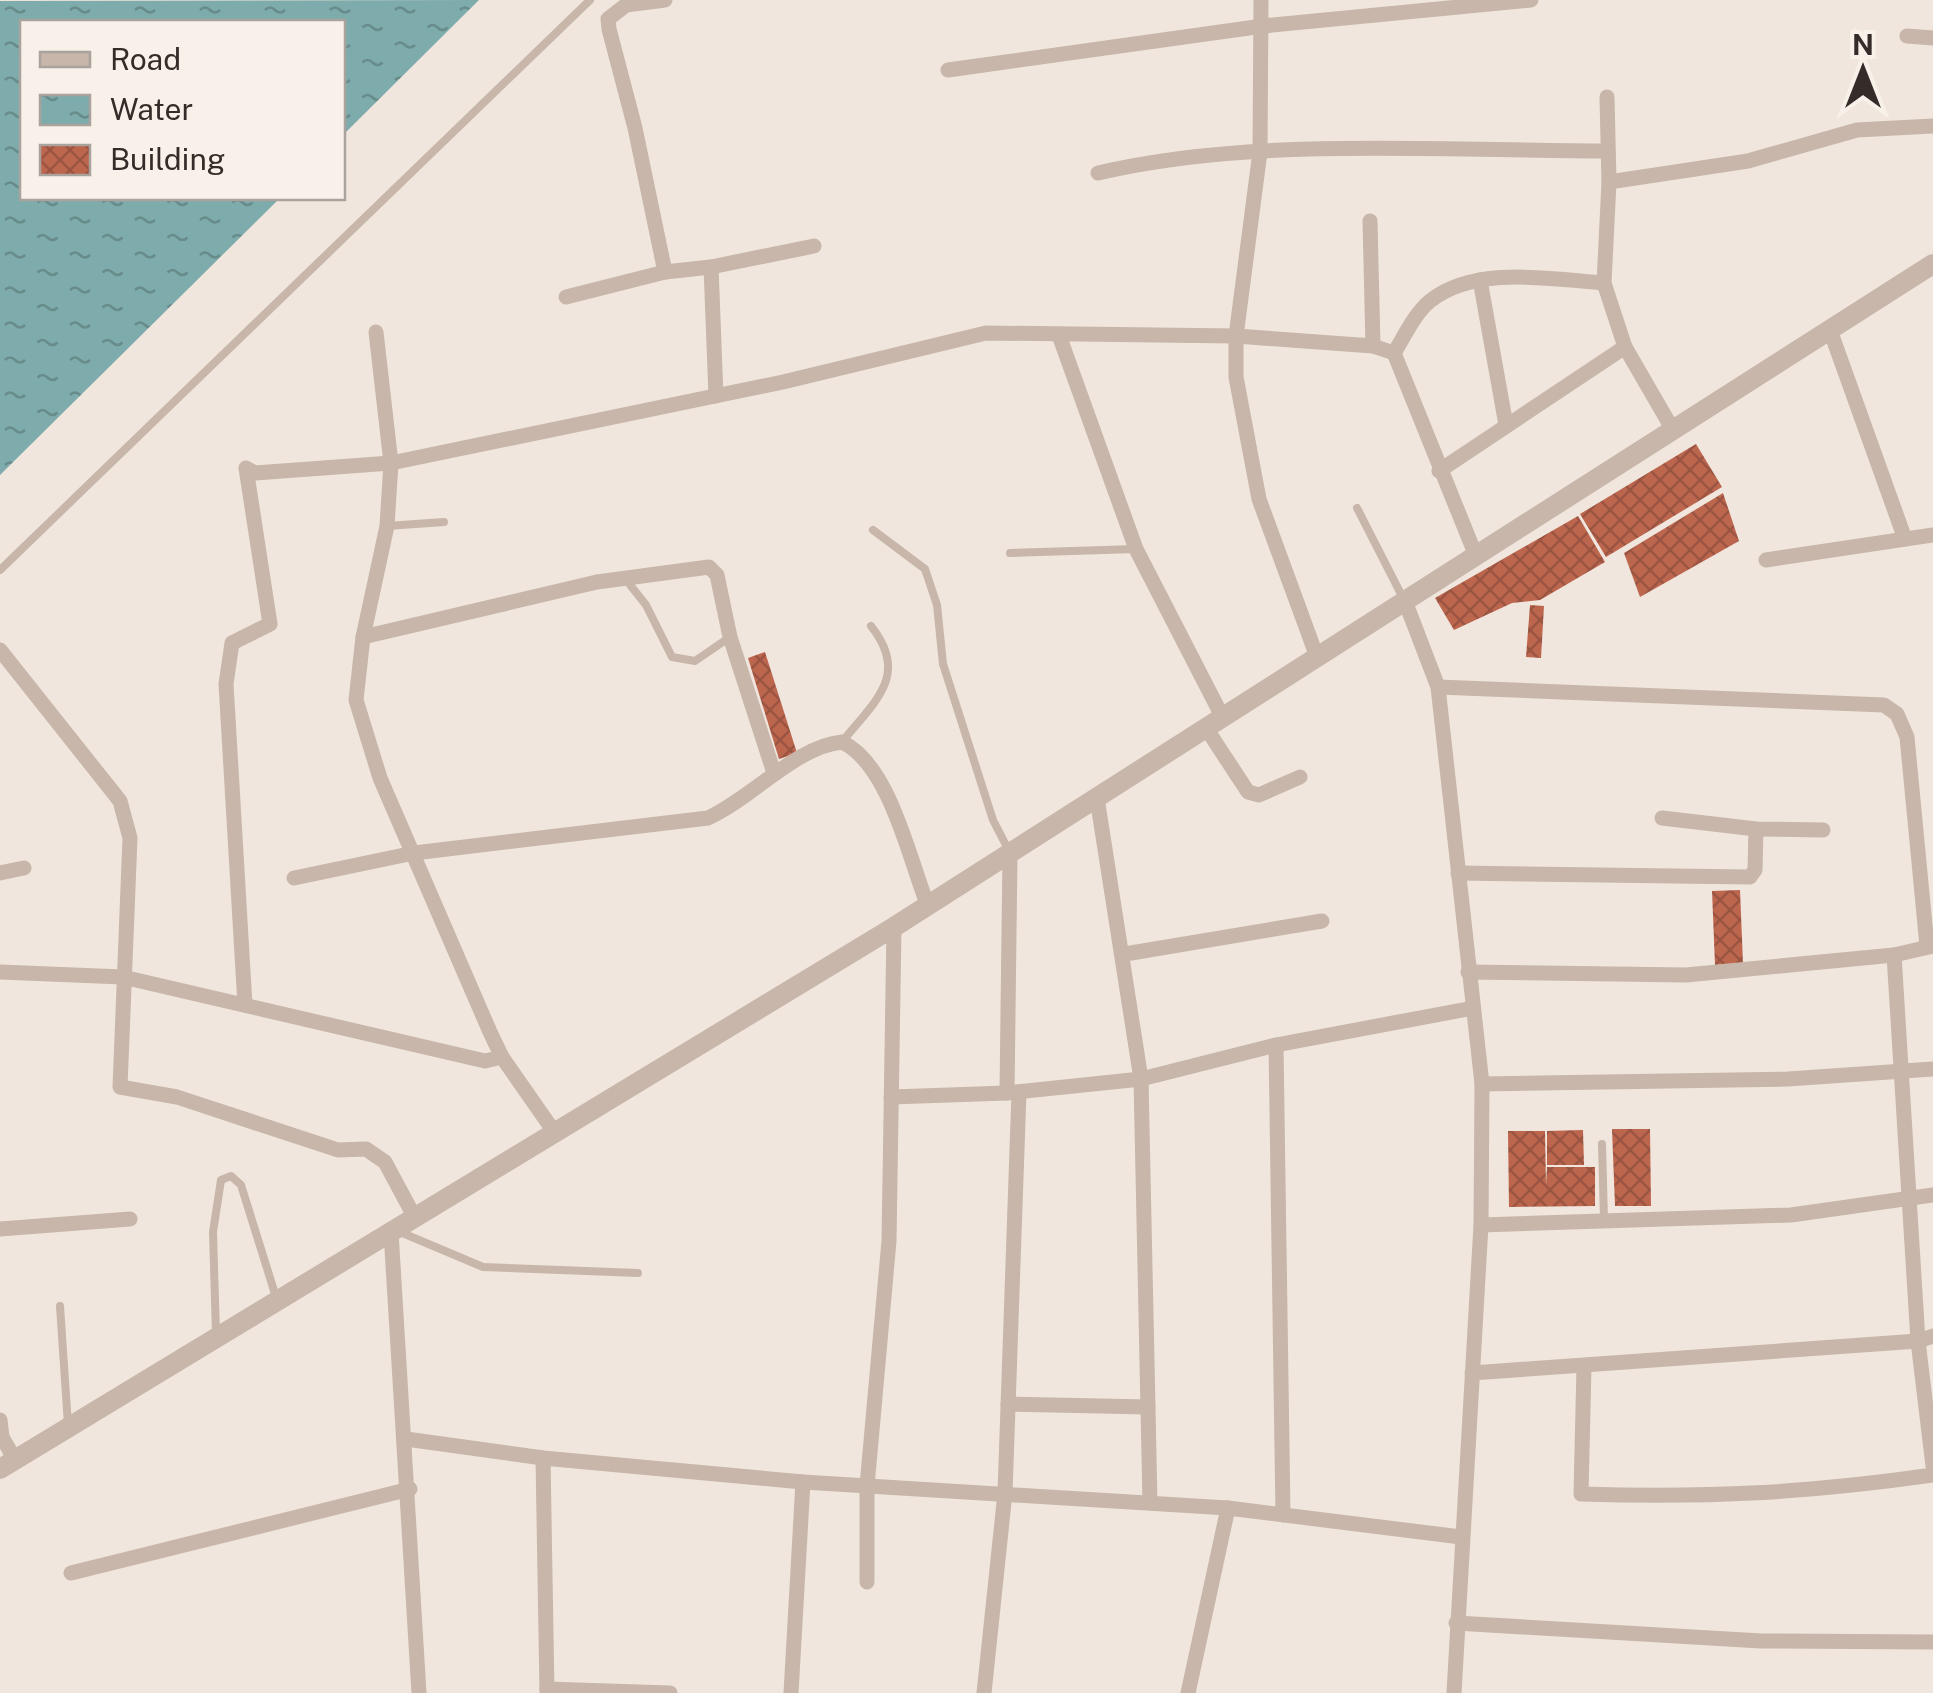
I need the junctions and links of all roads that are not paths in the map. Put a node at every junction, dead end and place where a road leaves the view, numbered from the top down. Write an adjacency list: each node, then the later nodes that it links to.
1 (590, 0): 45 (lane)
2 (665, 0): 19 (street)
3 (1261, 0): 5 (street)
4 (1531, 0): 5 (street)
5 (1263, 26): 8 (street); 12 (street)
6 (1906, 36): 7 (street)
7 (1933, 38)
8 (948, 70)
9 (1606, 97): 11 (street)
10 (1933, 126): 14 (street)
11 (1606, 151): 12 (street); 14 (street)
12 (1260, 152): 13 (street); 25 (street)
13 (1098, 173)
14 (1609, 182): 21 (street)
15 (1370, 222): 27 (street)
16 (814, 246): 18 (street)
17 (1933, 264): 23 (street)
18 (711, 267): 19 (street); 30 (street)
19 (665, 272): 22 (street)
20 (1480, 280): 21 (street); 29 (street); 31 (street)
21 (1604, 283): 28 (street)
22 (566, 298)
23 (1830, 330): 32 (street); 40 (street)
24 (376, 332): 33 (street)
25 (1236, 336): 26 (street); 27 (street); 52 (street)
26 (1060, 338): 30 (street); 41 (street)
27 (1373, 346): 29 (street)
28 (1625, 347): 31 (street); 32 (street)
29 (1394, 352): 34 (street)
30 (716, 396): 33 (street)
31 (1506, 425): 34 (street)
32 (1673, 430): 43 (street)
33 (390, 463): 37 (street); 77 (street)
34 (1438, 471): 43 (street)
35 (1357, 508): 47 (lane)
36 (444, 522): 37 (lane)
37 (387, 526): 49 (street)
38 (873, 530): 63 (lane)
39 (1933, 535): 40 (street)
40 (1904, 539): 44 (street)
41 (1136, 549): 42 (lane); 54 (street)
42 (1010, 552)
43 (1476, 556): 47 (street)
44 (1766, 560)
45 (0, 570)
46 (624, 578): 49 (street); 50 (lane); 50 (street)
47 (1405, 601): 52 (street); 53 (street)
48 (871, 626): 55 (lane)
49 (362, 637): 62 (street)
50 (730, 638): 56 (street)
51 (0, 650): 76 (street)
52 (1317, 657): 54 (street)
53 (1438, 687): 65 (street); 71 (street)
54 (1214, 723): 57 (street); 58 (street)
55 (842, 742): 56 (street); 68 (street)
56 (774, 774): 62 (street)
57 (1300, 777)
58 (1098, 798): 63 (street); 72 (street)
59 (1662, 818): 60 (street)
60 (1756, 828): 61 (street); 65 (street)
61 (1822, 830)
62 (414, 853): 67 (street); 80 (street)
63 (1010, 854): 68 (street); 85 (street)
64 (24, 868): 66 (street)
65 (1458, 873): 75 (street)
66 (0, 874)
67 (294, 878)
68 (928, 906): 70 (street)
69 (1322, 920): 72 (street)
70 (894, 927): 86 (street); 87 (street)
71 (1930, 946): 73 (street)
72 (1125, 954): 83 (street)
73 (1894, 955): 75 (street); 82 (street)
74 (0, 972): 76 (street)
75 (1468, 972): 78 (street)
76 (123, 977): 77 (street); 91 (street)
77 (245, 1006): 80 (street)
78 (1473, 1008): 79 (street); 84 (street)
79 (1276, 1045): 83 (street); 119 (street)
80 (502, 1057): 87 (street)
81 (1933, 1068): 82 (street)
82 (1902, 1074): 84 (street); 90 (street)
83 (1141, 1079): 85 (street); 105 (street)
84 (1482, 1084): 94 (street)
85 (1013, 1093): 86 (street); 104 (street)
86 (892, 1097): 114 (street)
87 (556, 1132): 91 (street)
88 (1602, 1144): 93 (lane)
89 (1933, 1195): 90 (street)
90 (1908, 1199): 93 (street); 101 (street)
91 (415, 1218): 96 (street)
92 (130, 1219): 95 (street)
93 (1604, 1221): 94 (street)
94 (1480, 1225): 103 (street)
95 (0, 1229)
96 (393, 1231): 97 (lane); 98 (street); 108 (street)
97 (638, 1273)
98 (278, 1301): 100 (street); 100 (lane)
99 (60, 1306): 107 (lane)
100 (216, 1338): 107 (street)
101 (1925, 1338): 102 (street); 111 (street)
102 (1584, 1366): 103 (street); 112 (street)
103 (1472, 1373): 120 (street)
104 (1008, 1404): 105 (street); 116 (street)
105 (1148, 1407): 117 (street)
106 (0, 1420): 110 (street)
107 (68, 1424): 110 (street)
108 (406, 1439): 109 (street); 115 (street)
109 (543, 1458): 113 (street); 125 (street)
110 (7, 1465)
111 (1933, 1466)
112 (1933, 1475)
113 (803, 1482): 114 (street); 129 (street)
114 (867, 1486): 116 (street); 122 (street)
115 (410, 1489): 121 (street); 127 (street)
116 (1005, 1493): 117 (street); 130 (street)
117 (1150, 1503): 118 (street)
118 (1228, 1508): 119 (street); 131 (street)
119 (1283, 1515): 120 (street)
120 (1461, 1537): 123 (street)
121 (71, 1573)
122 (867, 1582)
123 (1456, 1623): 124 (street); 132 (street)
124 (1933, 1642)
125 (547, 1691): 126 (street)
126 (636, 1692): 128 (street)
127 (419, 1693)
128 (670, 1693)
129 (791, 1693)
130 (984, 1693)
131 (1188, 1693)
132 (1454, 1693)

